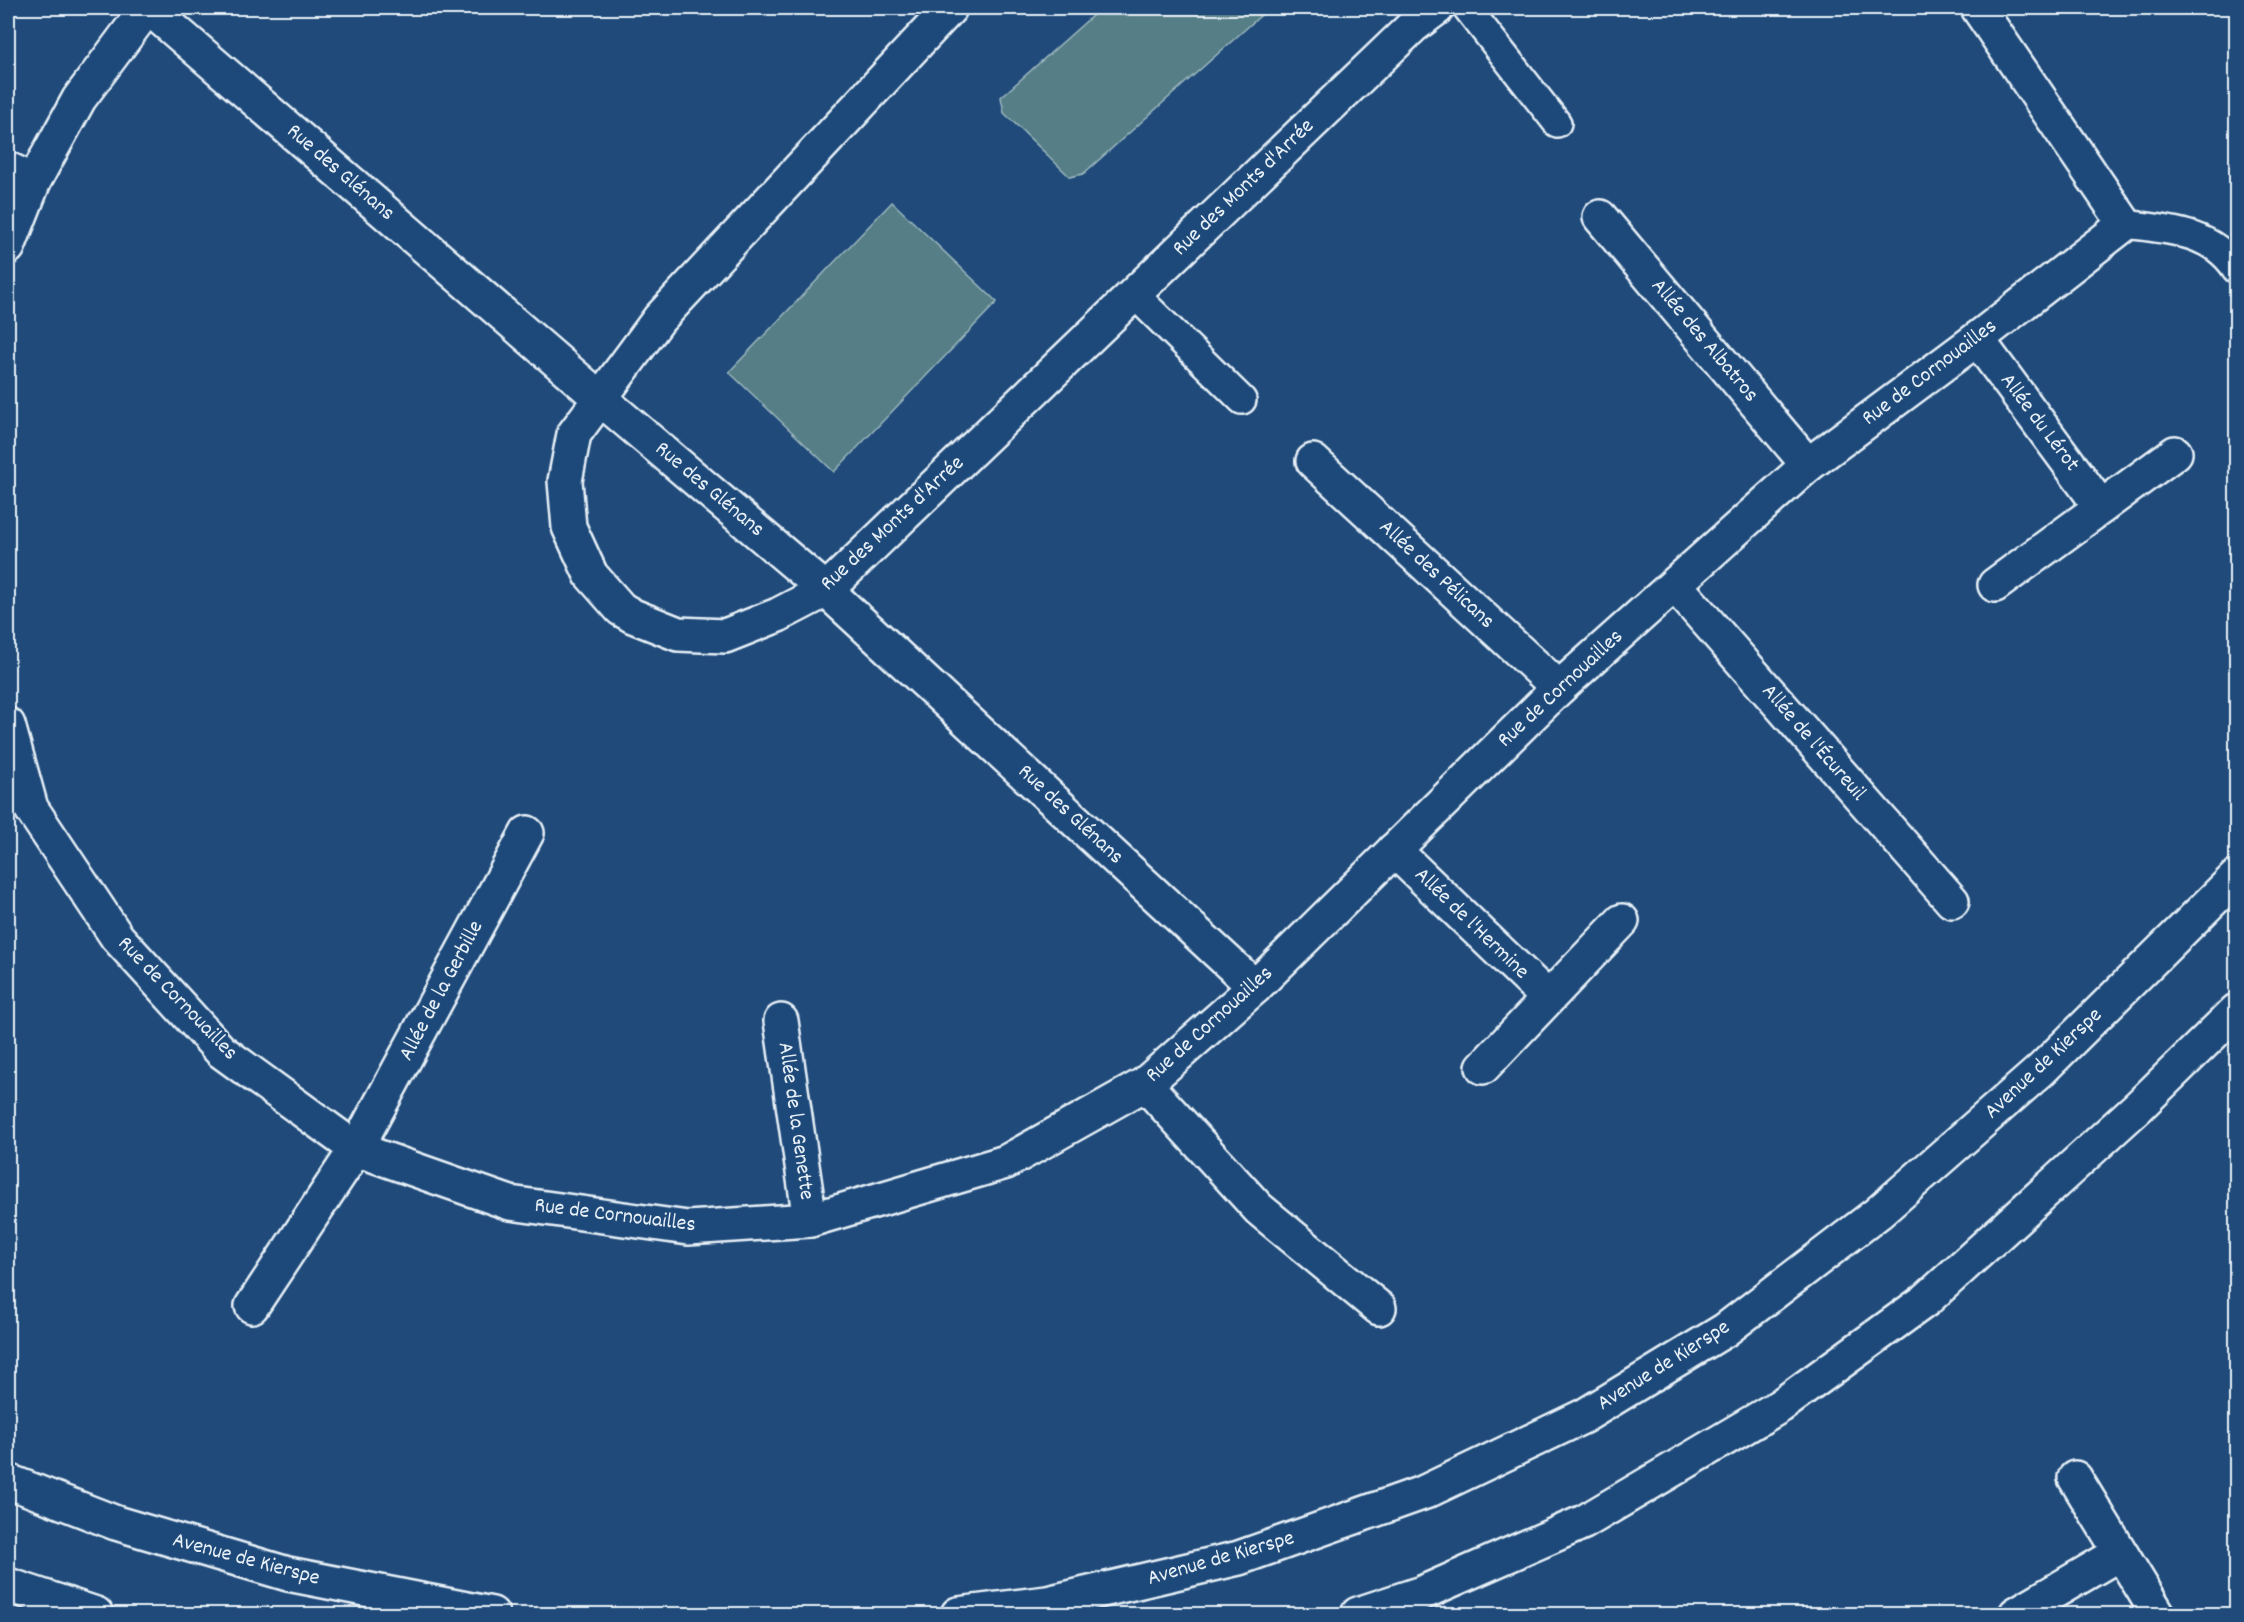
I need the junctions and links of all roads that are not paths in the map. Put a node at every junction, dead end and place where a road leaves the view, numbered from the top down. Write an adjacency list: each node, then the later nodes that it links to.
1 (148, 8): 7 (street); 14 (street, Rue des Glénans)
2 (950, 8): 14 (street, Rue des Monts d'Arrée)
3 (1437, 8): 12 (street, Rue des Monts d'Arrée)
4 (1467, 8): 6 (lane)
5 (1978, 8): 9 (street)
6 (1557, 123)
7 (21, 175): 10 (street)
8 (1600, 217): 18 (street, Allée des Albatros)
9 (2125, 224): 11 (lane); 13 (street, Rue de Cornouailles)
10 (8, 247)
11 (2236, 269)
12 (1134, 294): 15 (lane); 22 (street, Rue des Monts d'Arrée)
13 (1977, 339): 18 (street, Rue de Cornouailles); 19 (street, Allée du Lérot)
14 (602, 400): 22 (street, Rue des Glénans); 22 (street, Rue des Monts d'Arrée)
15 (1242, 400)
16 (2175, 453): 19 (street)
17 (1313, 461): 23 (street, Allée des Pélicans)
18 (1808, 465): 20 (street, Rue de Cornouailles)
19 (2101, 507): 21 (street)
20 (1675, 585): 23 (street, Rue de Cornouailles); 29 (street, Allée de l'Écureuil)
21 (1995, 585)
22 (826, 590): 31 (street, Rue des Glénans)
23 (1559, 688): 27 (street, Rue de Cornouailles)
24 (8, 725): 25 (street, Rue de Cornouailles)
25 (19, 813): 37 (street, Rue de Cornouailles)
26 (527, 833): 37 (street, Allée de la Gerbille)
27 (1394, 850): 31 (street, Rue de Cornouailles); 32 (street, Allée de l'Hermine)
28 (2236, 877): 47 (street, Avenue de Kierspe)
29 (1952, 901)
30 (1622, 921): 32 (street, Allée de l'Hermine)
31 (1255, 987): 36 (street, Rue de Cornouailles)
32 (1548, 998): 35 (street, Allée de l'Hermine)
33 (2236, 1011): 48 (street)
34 (781, 1021): 38 (street, Allée de la Genette)
35 (1483, 1066)
36 (1145, 1084): 38 (street, Rue de Cornouailles); 40 (street)
37 (356, 1149): 38 (street, Rue de Cornouailles); 39 (street, Allée de la Gerbille)
38 (810, 1220)
39 (252, 1306)
40 (1379, 1308)
41 (2075, 1478): 43 (street)
42 (8, 1481): 46 (street, Avenue de Kierspe)
43 (2120, 1553): 49 (street); 50 (street)
44 (8, 1585): 45 (street)
45 (96, 1614)
46 (492, 1614)
47 (958, 1614)
48 (1358, 1614)
49 (2016, 1614)
50 (2158, 1614)

